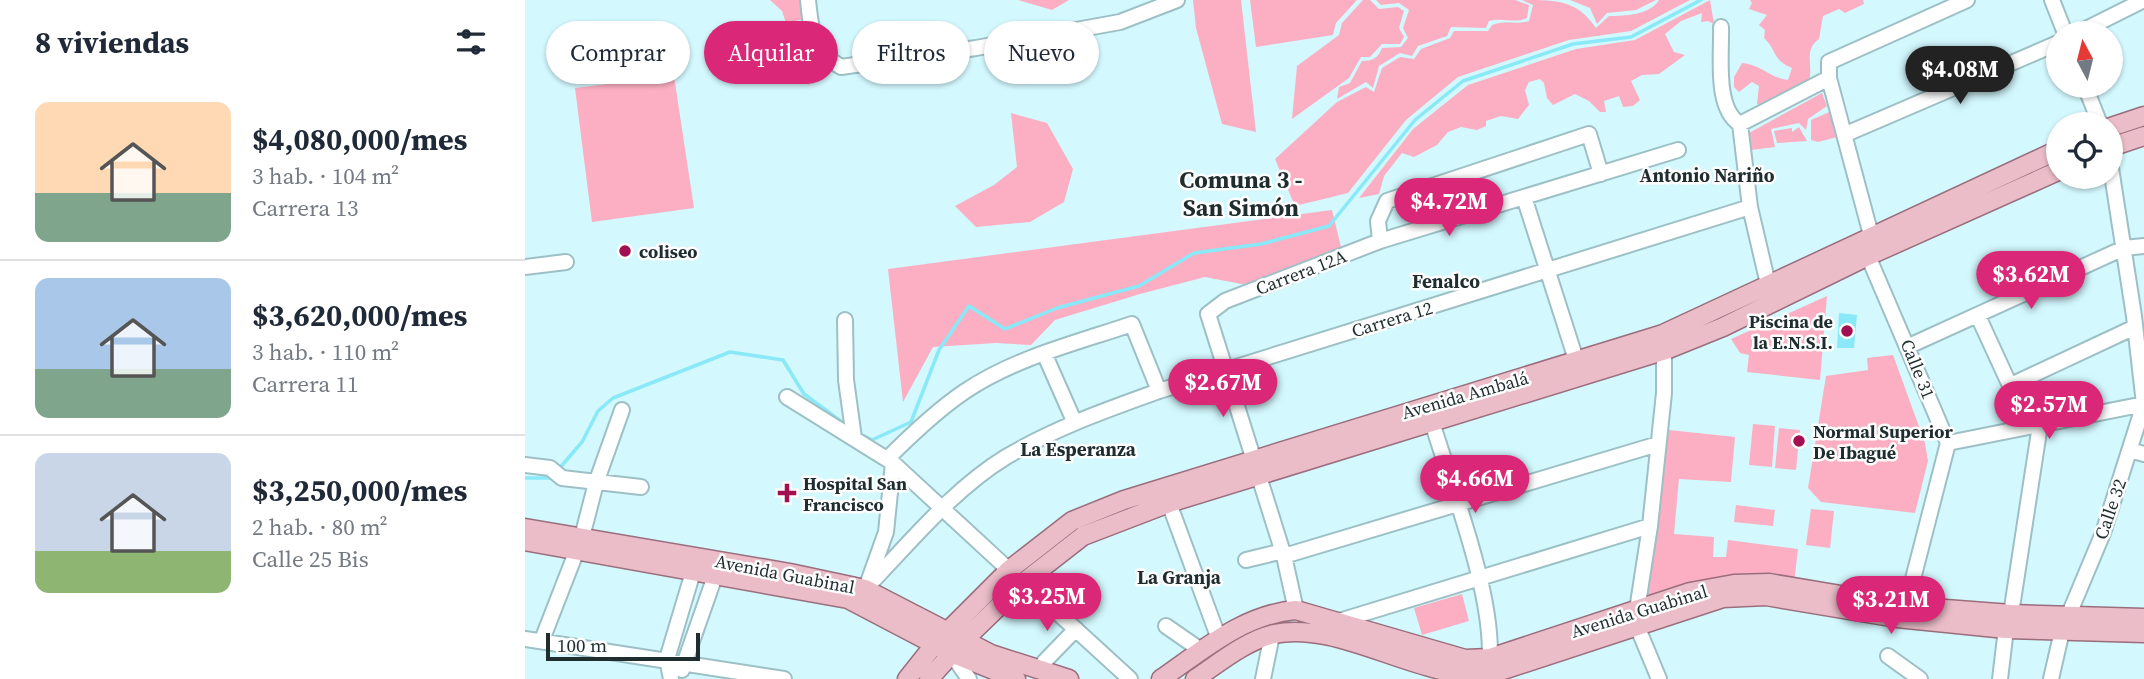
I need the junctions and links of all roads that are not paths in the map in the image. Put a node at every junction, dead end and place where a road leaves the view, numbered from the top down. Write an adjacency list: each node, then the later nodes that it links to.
1 (808, 0): 2 (street)
2 (1177, 0)
3 (1967, 0): 10 (street)
4 (2052, 0): 6 (street)
5 (2144, 0): 7 (street)
6 (2060, 21)
7 (2102, 21)
8 (1721, 27): 13 (street)
9 (2046, 48): 14 (street)
10 (1829, 78): 13 (street); 14 (street)
11 (2144, 116): 12 (main road)
12 (2123, 123)
13 (1740, 124): 23 (street)
14 (1846, 134): 24 (street)
15 (2144, 136): 16 (main road)
16 (2123, 143)
17 (1678, 150): 19 (street, Carrera 12A)
18 (2046, 155): 24 (main road, Avenida Ambalá)
19 (1601, 174): 22 (street, Carrera 12A); 25 (street)
20 (2046, 175): 28 (main road, Avenida Ambalá)
21 (2115, 189): 27 (street, Calle 32)
22 (1524, 197): 25 (street, Carrera 12A); 31 (street)
23 (1751, 207): 31 (street, Carrera 12); 32 (street)
24 (1871, 235): 32 (main road, Avenida Ambalá)
25 (1380, 241): 39 (street, Carrera 12A)
26 (2144, 246): 27 (street)
27 (2125, 248): 33 (street); 34 (street, Calle 32)
28 (1868, 256): 36 (main road, Avenida Ambalá); 37 (street, Calle 31)
29 (566, 262): 30 (street)
30 (525, 267)
31 (1548, 272): 39 (street, Carrera 12); 40 (street)
32 (1768, 284): 36 (main road, Avenida Ambalá)
33 (1977, 316): 37 (street); 41 (street)
34 (2138, 319): 41 (street); 44 (street, Calle 32)
35 (845, 320): 49 (street)
36 (1664, 342): 40 (main road, Avenida Ambalá); 51 (street)
37 (1909, 346): 50 (street, Calle 31)
38 (1044, 353): 42 (street); 47 (street); 53 (street)
39 (1227, 369): 42 (street, Carrera 12); 55 (street)
40 (1579, 369): 46 (main road, Avenida Ambalá)
41 (2011, 385): 48 (street)
42 (1159, 391): 47 (street, Carrera 12)
43 (787, 397): 49 (street)
44 (2144, 404): 48 (street); 52 (street, Calle 32)
45 (622, 410): 56 (street)
46 (1430, 414): 55 (main road, Avenida Ambalá); 58 (street)
47 (1074, 421): 60 (street, Carrera 12)
48 (2034, 426): 50 (street); 78 (street)
49 (853, 432): 53 (street)
50 (1948, 443): 73 (street)
51 (1658, 444): 58 (street); 61 (street)
52 (2137, 452): 79 (street, Calle 32)
53 (890, 461): 60 (street); 72 (street)
54 (525, 465): 56 (street)
55 (1256, 469): 59 (main road, Avenida Ambalá); 65 (street); 67 (main road, Avenida Ambalá)
56 (596, 482): 57 (street); 64 (street)
57 (641, 486)
58 (1457, 502): 65 (street); 70 (street)
59 (1170, 503): 71 (main road, Avenida Ambalá); 86 (street)
60 (943, 508): 67 (street); 72 (street, Carrera 12)
61 (1650, 526): 70 (street); 75 (street)
62 (525, 528): 64 (main road, Avenida Guabinal)
63 (525, 541): 64 (main road, Avenida Guabinal)
64 (579, 543): 68 (main road, Avenida Guabinal); 72 (main road, Avenida Guabinal); 87 (street)
65 (1283, 554): 66 (street); 74 (street)
66 (1246, 559)
67 (1009, 570): 85 (main road, Avenida Ambalá)
68 (693, 572): 69 (main road, Avenida Guabinal); 91 (street)
69 (715, 576): 72 (main road, Avenida Guabinal); 93 (street)
70 (1478, 579): 77 (street); 94 (street)
71 (1024, 582): 81 (street); 88 (main road, Avenida Ambalá)
72 (862, 596): 85 (main road, Avenida Guabinal)
73 (1906, 606): 75 (main road, Avenida Guabinal); 78 (main road, Avenida Guabinal)
74 (1296, 610): 77 (main road, Avenida Guabinal); 86 (main road, Avenida Guabinal)
75 (1637, 618): 78 (main road, Avenida Guabinal); 94 (main road, Avenida Guabinal); 107 (street)
76 (2144, 618): 79 (main road, Avenida Guabinal)
77 (1339, 621): 94 (main road, Avenida Guabinal)
78 (2008, 622): 79 (main road, Avenida Guabinal); 109 (street)
79 (2066, 624): 82 (main road, Avenida Guabinal); 110 (street, Calle 32)
80 (1166, 626): 89 (street)
81 (1076, 629): 92 (street); 103 (street)
82 (2144, 633)
83 (1272, 635): 95 (main road, Avenida Guabinal); 105 (main road, Avenida Guabinal); 106 (street)
84 (525, 639): 87 (street)
85 (940, 639): 88 (main road, Avenida Guabinal); 98 (main road, Avenida Ambalá)
86 (1219, 639): 89 (main road, Avenida Guabinal)
87 (543, 640): 91 (street)
88 (957, 647): 99 (main road, Avenida Ambalá); 100 (street); 101 (main road, Avenida Guabinal); 102 (main road, Avenida Guabinal)
89 (1202, 651): 104 (main road, Avenida Guabinal)
90 (1888, 656): 108 (street)
91 (667, 659): 93 (street); 96 (street)
92 (1045, 662)
93 (686, 664): 96 (street); 97 (street)
94 (1488, 671): 95 (main road, Avenida Guabinal)
95 (1436, 675)
96 (673, 679)
97 (784, 679)
98 (907, 679)
99 (929, 679)
100 (969, 679)
101 (1016, 679)
102 (1069, 679)
103 (1130, 679)
104 (1161, 679)
105 (1195, 679)
106 (1263, 679)
107 (1659, 679)
108 (1920, 679)
109 (2000, 679)
110 (2052, 679)

